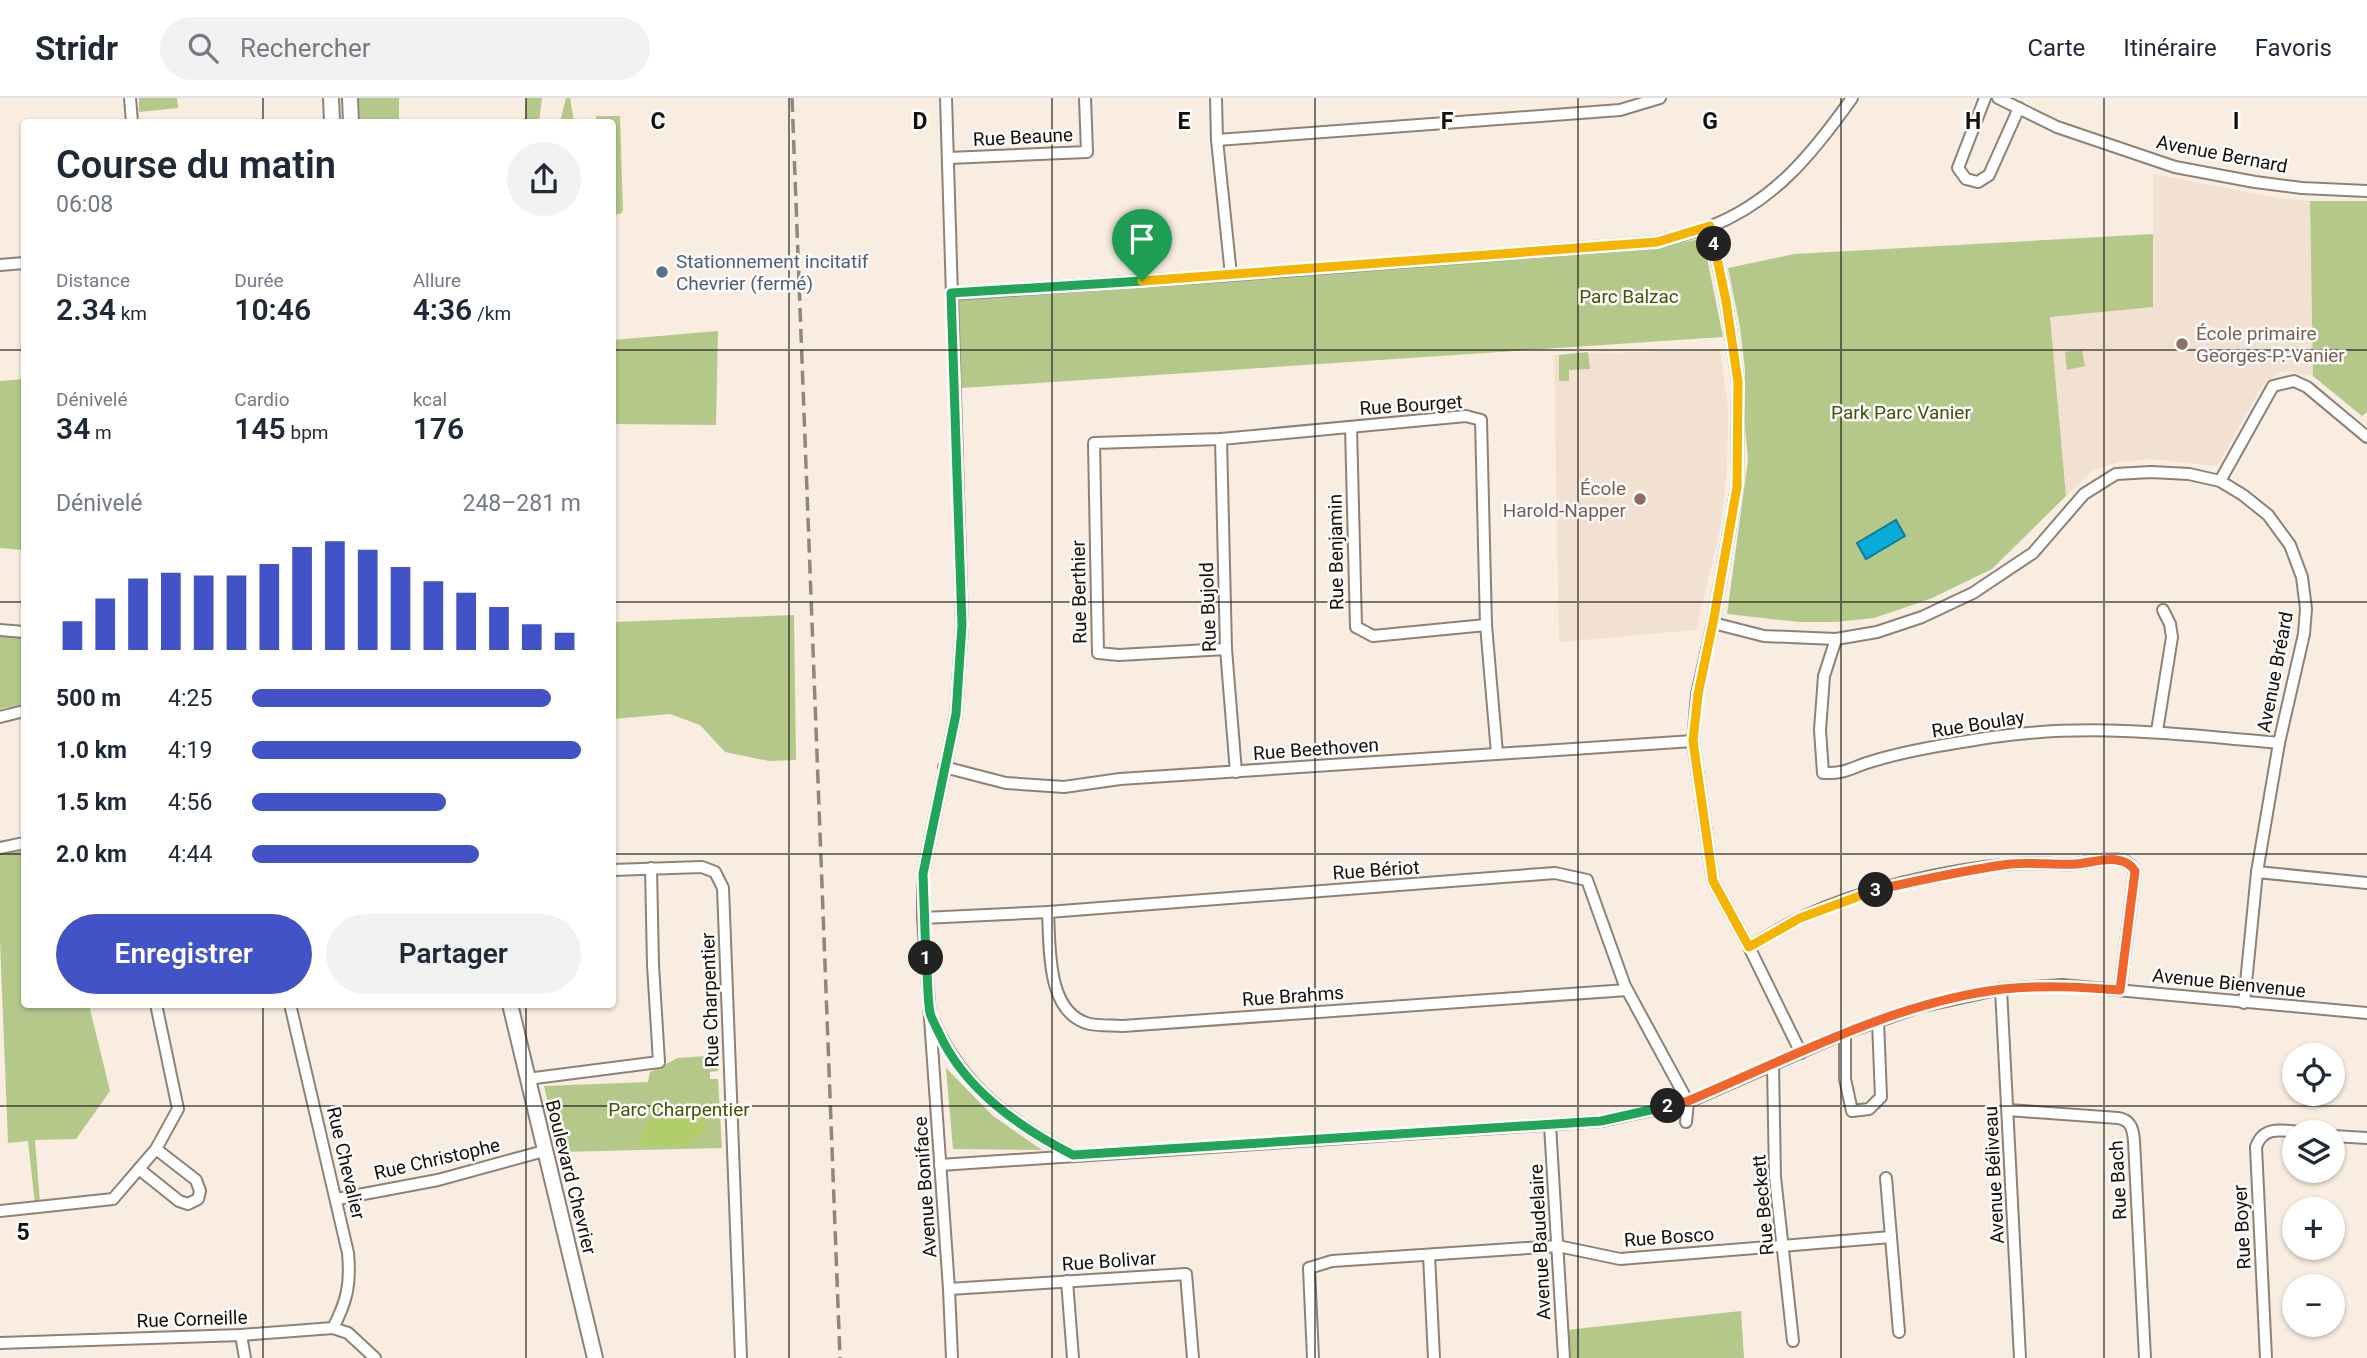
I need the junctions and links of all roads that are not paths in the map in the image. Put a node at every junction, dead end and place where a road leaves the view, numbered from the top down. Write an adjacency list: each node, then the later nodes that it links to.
1 (130, 98): 12 (street)
2 (331, 98): 13 (street)
3 (350, 98): 14 (street)
4 (946, 98): 16 (street, Avenue Boniface)
5 (1085, 98): 16 (street, Rue Beaune)
6 (1216, 98): 15 (street)
7 (1660, 98): 15 (street)
8 (1852, 98): 18 (street)
9 (1985, 98): 11 (street)
10 (1998, 98): 11 (street, Avenue Bernard)
11 (2019, 108): 17 (street, Avenue Bernard)
12 (132, 119)
13 (332, 119)
14 (351, 119)
15 (1217, 140): 21 (street)
16 (949, 158): 22 (street, Avenue Boniface)
17 (2367, 191)
18 (1710, 226): 21 (street); 29 (street)
19 (21, 262): 20 (street)
20 (0, 265)
21 (1231, 275): 22 (street)
22 (951, 293): 41 (street, Avenue Boniface)
23 (1350, 427): 25 (street, Rue Bourget); 30 (street, Rue Benjamin); 30 (street, Rue Bourget)
24 (2367, 437): 27 (street)
25 (1221, 439): 26 (street, Rue Bourget); 34 (street, Rue Bujold)
26 (1094, 443): 34 (street, Rue Berthier)
27 (2220, 481): 33 (street, Avenue Bréard); 39 (street, Avenue Bréard)
28 (2164, 610): 37 (street)
29 (1713, 623): 33 (street, Avenue Bréard); 38 (street)
30 (1486, 625): 40 (street, Rue Bourget)
31 (0, 631): 32 (street)
32 (21, 632)
33 (1836, 639): 37 (street, Rue Boulay)
34 (1226, 649): 42 (street, Rue Bujold)
35 (21, 712): 36 (street)
36 (0, 716)
37 (2157, 731): 39 (street, Rue Boulay)
38 (1693, 741): 40 (street, Rue Beethoven); 51 (street)
39 (2279, 743): 47 (street, Avenue Bréard)
40 (1497, 752): 42 (street, Rue Beethoven)
41 (944, 767): 42 (street, Rue Beethoven); 50 (street, Avenue Boniface)
42 (1236, 772)
43 (21, 844): 44 (street)
44 (0, 848)
45 (651, 868): 46 (street, Rue Charpentier); 65 (street); 95 (street, Rue Charpentier)
46 (616, 870)
47 (2257, 872): 48 (street); 55 (street, Avenue Bréard)
48 (2367, 883)
49 (1048, 912): 50 (street, Rue Bériot); 53 (street, Rue Bériot); 53 (street, Rue Brahms)
50 (923, 918): 60 (street, Avenue Boniface)
51 (1749, 947): 54 (street); 63 (street)
52 (2001, 989): 54 (street, Avenue Bienvenue); 61 (street, Avenue Bienvenue); 67 (street, Avenue Béliveau)
53 (1627, 990): 66 (street, Rue Bériot)
54 (2120, 990): 55 (street, Avenue Bienvenue)
55 (2244, 1003): 59 (street, Avenue Bienvenue)
56 (157, 1008): 73 (street)
57 (291, 1008): 79 (street, Rue Chevalier)
58 (511, 1008): 65 (street, Boulevard Chevrier)
59 (2367, 1013)
60 (930, 1014): 75 (street, Avenue Boniface); 76 (street, Avenue Boniface)
61 (1878, 1021): 62 (street, Avenue Bienvenue); 62 (street)
62 (1845, 1033): 63 (street, Avenue Bienvenue)
63 (1801, 1053): 64 (street, Avenue Bienvenue)
64 (1773, 1065): 66 (street, Avenue Bienvenue); 83 (street, Rue Beckett)
65 (527, 1079): 74 (street, Boulevard Chevrier)
66 (1688, 1101): 68 (street); 69 (street, Avenue Bienvenue)
67 (2008, 1110): 102 (street, Avenue Béliveau); 103 (street, Rue Bach)
68 (1686, 1122)
69 (1550, 1125): 75 (street, Avenue Bienvenue); 82 (street, Avenue Baudelaire)
70 (2282, 1131): 104 (street, Rue Boyer)
71 (2345, 1137): 72 (street)
72 (2367, 1138)
73 (156, 1149): 77 (street); 77 (street)
74 (544, 1151): 79 (street, Rue Christophe); 94 (street, Boulevard Chevrier)
75 (1073, 1155): 76 (street, Avenue Bienvenue)
76 (940, 1165): 86 (street, Avenue Boniface)
77 (139, 1169): 80 (street)
78 (1886, 1178): 81 (street)
79 (337, 1199): 87 (street, Rue Chevalier)
80 (0, 1211)
81 (1891, 1237): 83 (street, Rue Bosco); 88 (street)
82 (1558, 1246): 83 (street, Rue Bosco); 84 (street, Rue Bosco); 101 (street, Avenue Baudelaire)
83 (1784, 1246): 90 (street, Rue Beckett)
84 (1429, 1255): 99 (street, Rue Bosco); 100 (street)
85 (1067, 1282): 86 (street, Rue Bolivar); 97 (street); 98 (street, Rue Bolivar)
86 (949, 1289): 96 (street, Avenue Boniface)
87 (333, 1328): 89 (street, Rue Corneille); 93 (street)
88 (1899, 1332)
89 (241, 1335): 91 (street, Rue Corneille); 92 (street)
90 (1793, 1341)
91 (0, 1343)
92 (245, 1358)
93 (375, 1358)
94 (595, 1358)
95 (741, 1358)
96 (952, 1358)
97 (1073, 1358)
98 (1193, 1358)
99 (1313, 1358)
100 (1434, 1358)
101 (1564, 1358)
102 (2020, 1358)
103 (2145, 1358)
104 (2266, 1358)

